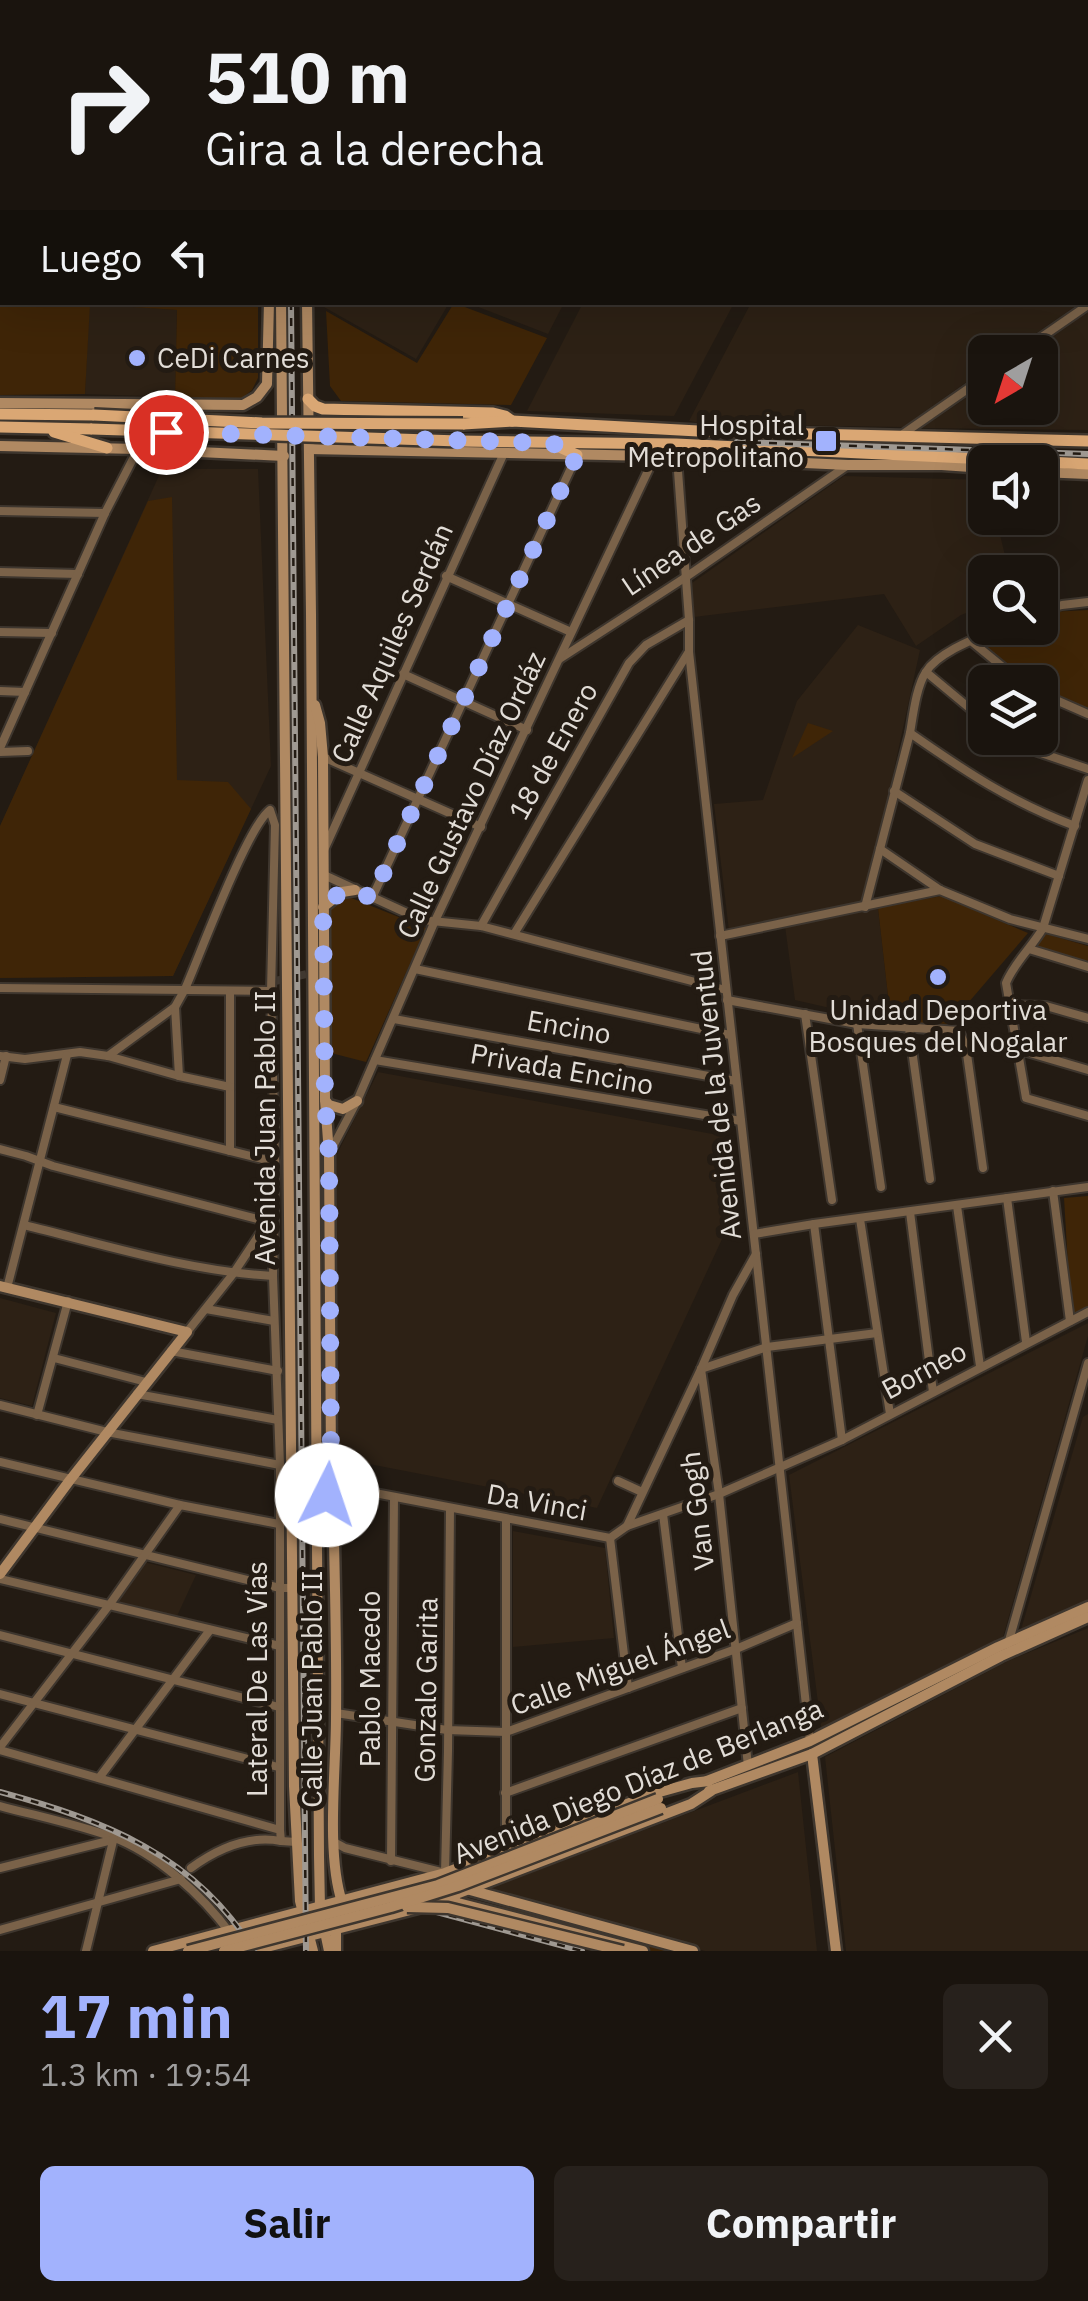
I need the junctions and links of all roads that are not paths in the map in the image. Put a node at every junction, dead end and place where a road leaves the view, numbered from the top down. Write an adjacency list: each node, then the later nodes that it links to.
1 (268, 305): 8 (main road)
2 (281, 305): 25 (main road, Avenida Juan Pablo II)
3 (306, 305): 7 (main road, Avenida Juan Pablo II)
4 (1088, 305): 5 (street)
5 (1045, 335)
6 (968, 389): 14 (street)
7 (308, 399): 9 (main road); 20 (main road, Avenida Juan Pablo II)
8 (0, 403)
9 (332, 410): 11 (main road); 21 (main road)
10 (0, 414): 11 (main road, bridge)
11 (512, 421): 14 (main road)
12 (0, 428): 13 (main road)
13 (40, 428): 16 (main road, bridge); 18 (main road)
14 (904, 434): 15 (main road)
15 (1088, 441)
16 (552, 443): 22 (main road); 24 (main road)
17 (0, 446): 18 (main road)
18 (107, 448): 19 (main road)
19 (138, 449): 25 (main road); 33 (street)
20 (309, 449): 21 (main road); 54 (main road, Avenida Juan Pablo II)
21 (330, 450): 23 (main road)
22 (676, 451): 26 (main road); 27 (main road); 28 (main road); 37 (street, Avenida de la Juventud)
23 (504, 453): 24 (main road); 36 (street, Calle Aquiles Serdán)
24 (577, 455): 26 (main road); 39 (street)
25 (284, 456): 190 (main road, Avenida Juan Pablo II)
26 (656, 456): 43 (street, Calle Gustavo Díaz Ordáz)
27 (1088, 464)
28 (848, 465): 29 (main road); 37 (street, Línea de Gas)
29 (968, 467)
30 (1058, 473): 31 (main road)
31 (1088, 474)
32 (0, 511): 33 (street)
33 (105, 513): 35 (street)
34 (0, 572): 35 (street)
35 (78, 574): 44 (street)
36 (446, 576): 39 (street); 51 (street, Calle Aquiles Serdán)
37 (686, 576): 41 (street, Avenida de la Juventud); 48 (street, Línea de Gas)
38 (1088, 602): 40 (street)
39 (508, 604): 43 (street); 56 (street)
40 (1058, 608)
41 (689, 620): 47 (street, Avenida de la Juventud); 83 (street, 18 de Enero)
42 (0, 632): 44 (street)
43 (570, 632): 48 (street, Calle Gustavo Díaz Ordáz)
44 (52, 633): 53 (street)
45 (968, 642): 50 (street)
46 (975, 645): 49 (street)
47 (689, 652): 85 (street); 86 (street, Avenida de la Juventud)
48 (559, 660): 59 (street, Calle Gustavo Díaz Ordáz)
49 (1000, 665)
50 (926, 672): 57 (street); 60 (street)
51 (402, 674): 56 (street); 66 (street, Calle Aquiles Serdán)
52 (0, 691): 53 (street)
53 (25, 692): 61 (street)
54 (311, 697): 64 (main road, Calle Juan Pablo II); 187 (main road, Avenida Juan Pablo II)
55 (1058, 701): 58 (street)
56 (463, 702): 59 (street); 70 (street)
57 (968, 707)
58 (1088, 714)
59 (527, 730): 72 (street, Calle Gustavo Díaz Ordáz)
60 (910, 733): 68 (street); 71 (street)
61 (0, 750): 62 (street)
62 (28, 751)
63 (1044, 755): 65 (street)
64 (323, 757): 66 (street); 74 (main road, Calle Juan Pablo II)
65 (1088, 769)
66 (358, 771): 70 (street); 74 (street, Calle Aquiles Serdán)
67 (1088, 780): 69 (street)
68 (894, 790): 73 (street); 76 (street)
69 (1086, 796): 71 (street)
70 (419, 799): 72 (street); 79 (street)
71 (1075, 826): 76 (street)
72 (481, 827): 82 (street, Calle Gustavo Díaz Ordáz)
73 (880, 850): 78 (street); 80 (street)
74 (323, 854): 75 (main road, Calle Juan Pablo II)
75 (322, 875): 77 (street); 81 (main road, Calle Juan Pablo II)
76 (1059, 876): 84 (street)
77 (354, 890): 79 (street); 81 (main road)
78 (940, 890): 80 (street); 84 (street)
79 (372, 898): 82 (street)
80 (865, 906): 86 (street)
81 (323, 907): 114 (main road, Calle Juan Pablo II)
82 (434, 922): 83 (street); 90 (street, Calle Gustavo Díaz Ordáz)
83 (482, 926): 85 (street)
84 (1042, 928): 87 (street); 88 (street)
85 (514, 934): 95 (street)
86 (720, 936): 95 (street, Avenida de la Juventud)
87 (1088, 939)
88 (1029, 949): 89 (street); 96 (street)
89 (1088, 967)
90 (414, 970): 99 (street, Calle Gustavo Díaz Ordáz); 103 (street)
91 (273, 984): 93 (street, Lateral De Las Vías); 94 (street); 123 (street, Lateral De Las Vías)
92 (0, 988): 93 (street)
93 (185, 989): 94 (street); 97 (street)
94 (230, 992): 113 (street)
95 (726, 995): 98 (street); 103 (street, Avenida de la Juventud)
96 (1011, 1005): 100 (street); 104 (street)
97 (175, 1007): 107 (street); 110 (street)
98 (804, 1014): 101 (street); 130 (street)
99 (394, 1018): 108 (street, Calle Gustavo Díaz Ordáz); 112 (street, Encino)
100 (1088, 1018)
101 (858, 1024): 102 (street); 126 (street)
102 (909, 1028): 124 (street); 125 (street)
103 (730, 1035): 112 (street, Avenida de la Juventud)
104 (1016, 1049): 109 (street); 117 (street)
105 (67, 1054): 106 (street); 107 (street); 116 (street)
106 (3, 1056): 111 (street)
107 (108, 1056): 110 (street)
108 (376, 1060): 115 (street, Calle Gustavo Díaz Ordáz); 118 (street, Privada Encino)
109 (1088, 1070)
110 (180, 1076): 113 (street)
111 (0, 1080)
112 (736, 1080): 118 (street, Avenida de la Juventud)
113 (230, 1088): 120 (street)
114 (325, 1100): 115 (main road); 121 (main road, Calle Juan Pablo II)
115 (357, 1101): 121 (street, Calle Gustavo Díaz Ordáz)
116 (54, 1107): 120 (street); 122 (street)
117 (1088, 1116)
118 (742, 1122): 137 (street, Avenida de la Juventud)
119 (0, 1149): 122 (street)
120 (230, 1151): 123 (street)
121 (329, 1154): 169 (main road, Calle Juan Pablo II)
122 (40, 1160): 134 (street); 136 (street)
123 (275, 1162): 134 (street, Lateral De Las Vías)
124 (983, 1168)
125 (930, 1179)
126 (881, 1186)
127 (1088, 1186): 128 (street)
128 (1053, 1191): 129 (street); 146 (street)
129 (1007, 1198): 131 (street); 150 (street)
130 (832, 1200)
131 (957, 1206): 132 (street); 155 (street)
132 (910, 1212): 133 (street); 160 (street)
133 (860, 1219): 135 (street); 148 (street)
134 (270, 1223): 139 (street); 140 (street, Lateral De Las Vías)
135 (814, 1224): 137 (street); 149 (street)
136 (24, 1225): 139 (street); 141 (street)
137 (754, 1234): 138 (street, Avenida de la Juventud)
138 (756, 1254): 151 (street, Avenida de la Juventud); 156 (street)
139 (233, 1274): 140 (street); 143 (street)
140 (273, 1276): 145 (street, Lateral De Las Vías)
141 (4, 1287): 142 (main road)
142 (68, 1301): 147 (main road); 153 (street)
143 (206, 1309): 145 (street); 147 (street)
144 (1088, 1312): 146 (street, Borneo)
145 (274, 1321): 157 (street, Lateral De Las Vías)
146 (1070, 1321): 150 (street, Borneo)
147 (187, 1332): 152 (main road)
148 (876, 1332): 149 (street); 163 (street)
149 (827, 1340): 151 (street); 167 (street)
150 (1026, 1342): 155 (street, Borneo)
151 (767, 1348): 156 (street); 171 (street, Avenida de la Juventud)
152 (171, 1350): 157 (street); 159 (main road)
153 (54, 1358): 159 (street); 164 (street)
154 (1088, 1364): 158 (street)
155 (980, 1366): 160 (street, Borneo)
156 (701, 1369): 175 (street); 176 (street, Van Gogh)
157 (278, 1371): 165 (street, Lateral De Las Vías)
158 (1086, 1377): 198 (street)
159 (146, 1382): 161 (main road)
160 (933, 1392): 163 (street, Borneo)
161 (137, 1394): 165 (street); 166 (main road)
162 (0, 1404): 164 (street)
163 (890, 1414): 167 (street, Borneo)
164 (37, 1415): 166 (street)
165 (278, 1420): 170 (street, Lateral De Las Vías)
166 (106, 1432): 170 (street); 172 (main road)
167 (842, 1440): 171 (street, Borneo)
168 (0, 1462): 172 (street)
169 (331, 1462): 174 (main road, Calle Juan Pablo II); 187 (main road)
170 (280, 1465): 183 (street, Lateral De Las Vías)
171 (782, 1468): 176 (street, Da Vinci); 194 (street, Avenida de la Juventud)
172 (70, 1480): 178 (street); 185 (main road)
173 (618, 1481): 175 (street)
174 (333, 1484): 177 (street, Da Vinci); 208 (main road, Calle Juan Pablo II)
175 (642, 1492): 184 (street)
176 (719, 1494): 180 (street, Da Vinci); 199 (street, Van Gogh)
177 (394, 1497): 179 (street, Da Vinci); 209 (street, Pablo Macedo)
178 (180, 1506): 183 (street); 188 (street)
179 (450, 1508): 182 (street, Da Vinci); 211 (street, Gonzalo Garita)
180 (663, 1514): 184 (street, Da Vinci); 201 (street)
181 (0, 1520): 185 (street)
182 (506, 1520): 186 (street, Da Vinci); 212 (street)
183 (279, 1524): 190 (street, Lateral De Las Vías)
184 (628, 1526): 186 (street, Da Vinci)
185 (34, 1528): 188 (street); 189 (main road)
186 (610, 1538): 203 (street)
187 (316, 1551): 219 (main road, Avenida Juan Pablo II)
188 (146, 1555): 190 (street); 191 (street)
189 (0, 1576): 191 (street)
190 (286, 1588): 197 (street, Lateral De Las Vías); 227 (main road, Avenida Juan Pablo II)
191 (110, 1604): 195 (street); 200 (street)
192 (1088, 1607): 198 (main road, Avenida Diego Díaz de Berlanga)
193 (1088, 1618): 198 (main road, Avenida Diego Díaz de Berlanga)
194 (797, 1623): 199 (street, Calle Miguel Ángel); 213 (street, Avenida de la Juventud)
195 (210, 1630): 197 (street); 202 (street)
196 (0, 1635): 200 (street)
197 (280, 1646): 206 (street, Lateral De Las Vías)
198 (1007, 1648): 213 (main road, Avenida Diego Díaz de Berlanga); 215 (main road, Avenida Diego Díaz de Berlanga)
199 (736, 1649): 201 (street, Calle Miguel Ángel); 207 (street, Van Gogh)
200 (71, 1653): 202 (street); 205 (street)
201 (682, 1668): 203 (street, Calle Miguel Ángel)
202 (170, 1681): 206 (street); 210 (street)
203 (628, 1688): 212 (street, Calle Miguel Ángel)
204 (0, 1694): 205 (street)
205 (34, 1703): 210 (street); 214 (street)
206 (279, 1707): 217 (street, Lateral De Las Vías)
207 (742, 1708): 216 (street, Van Gogh); 221 (street)
208 (336, 1712): 209 (street, Calle Miguel Ángel); 228 (main road, Calle Juan Pablo II)
209 (391, 1720): 211 (street, Calle Miguel Ángel); 231 (street, Pablo Macedo)
210 (134, 1730): 217 (street); 218 (street)
211 (447, 1730): 212 (street, Calle Miguel Ángel); 234 (street, Gonzalo Garita)
212 (506, 1732): 221 (street)
213 (810, 1741): 216 (main road, Avenida Diego Díaz de Berlanga)
214 (0, 1749): 218 (street)
215 (812, 1754): 220 (main road, Avenida Diego Díaz de Berlanga); 264 (main road)
216 (748, 1766): 220 (main road, Avenida Diego Díaz de Berlanga)
217 (278, 1767): 224 (street, Lateral De Las Vías)
218 (99, 1778): 224 (street)
219 (319, 1781): 228 (main road); 243 (main road, Avenida Juan Pablo II)
220 (710, 1786): 222 (main road, Avenida Diego Díaz de Berlanga); 229 (main road); 237 (main road)
221 (505, 1793): 229 (street)
222 (659, 1804): 242 (main road, Avenida Diego Díaz de Berlanga, bridge); 255 (main road, Avenida Diego Díaz de Berlanga, bridge)
223 (0, 1806): 225 (street)
224 (280, 1830): 226 (street, Lateral De Las Vías)
225 (113, 1838): 232 (street); 235 (street); 241 (street)
226 (281, 1841): 227 (street); 233 (street)
227 (296, 1842): 245 (main road, Avenida Juan Pablo II)
228 (334, 1842): 231 (street); 240 (main road, Calle Juan Pablo II)
229 (506, 1849): 230 (main road)
230 (478, 1860): 234 (main road); 237 (main road)
231 (391, 1861): 234 (street)
232 (0, 1868)
233 (191, 1868)
234 (448, 1877): 236 (main road); 238 (main road); 239 (main road)
235 (181, 1879): 241 (street); 248 (street)
236 (411, 1882): 240 (main road); 244 (main road)
237 (489, 1882): 238 (main road)
238 (468, 1890): 239 (main road); 263 (main road)
239 (450, 1897): 244 (main road); 262 (main road)
240 (342, 1902): 243 (main road)
241 (97, 1904): 246 (street); 253 (street)
242 (391, 1907): 256 (main road, Avenida Diego Díaz de Berlanga, bridge); 261 (main road, bridge)
243 (320, 1908): 245 (main road); 249 (main road, Avenida Juan Pablo II)
244 (422, 1908): 247 (main road)
245 (302, 1912): 248 (main road); 251 (main road, Avenida Juan Pablo II); 252 (main road)
246 (0, 1930)
247 (336, 1930): 249 (main road); 260 (main road)
248 (230, 1932): 250 (main road); 257 (street)
249 (324, 1934): 251 (main road); 260 (main road, Avenida Juan Pablo II)
250 (209, 1937): 254 (main road); 256 (main road)
251 (309, 1938): 252 (main road); 259 (main road, Avenida Juan Pablo II)
252 (285, 1943): 258 (main road); 259 (main road)
253 (86, 1951)
254 (154, 1951)
255 (188, 1951)
256 (225, 1951)
257 (240, 1951)
258 (251, 1951)
259 (310, 1951)
260 (332, 1951)
261 (623, 1951)
262 (644, 1951)
263 (693, 1951)
264 (836, 1951)

